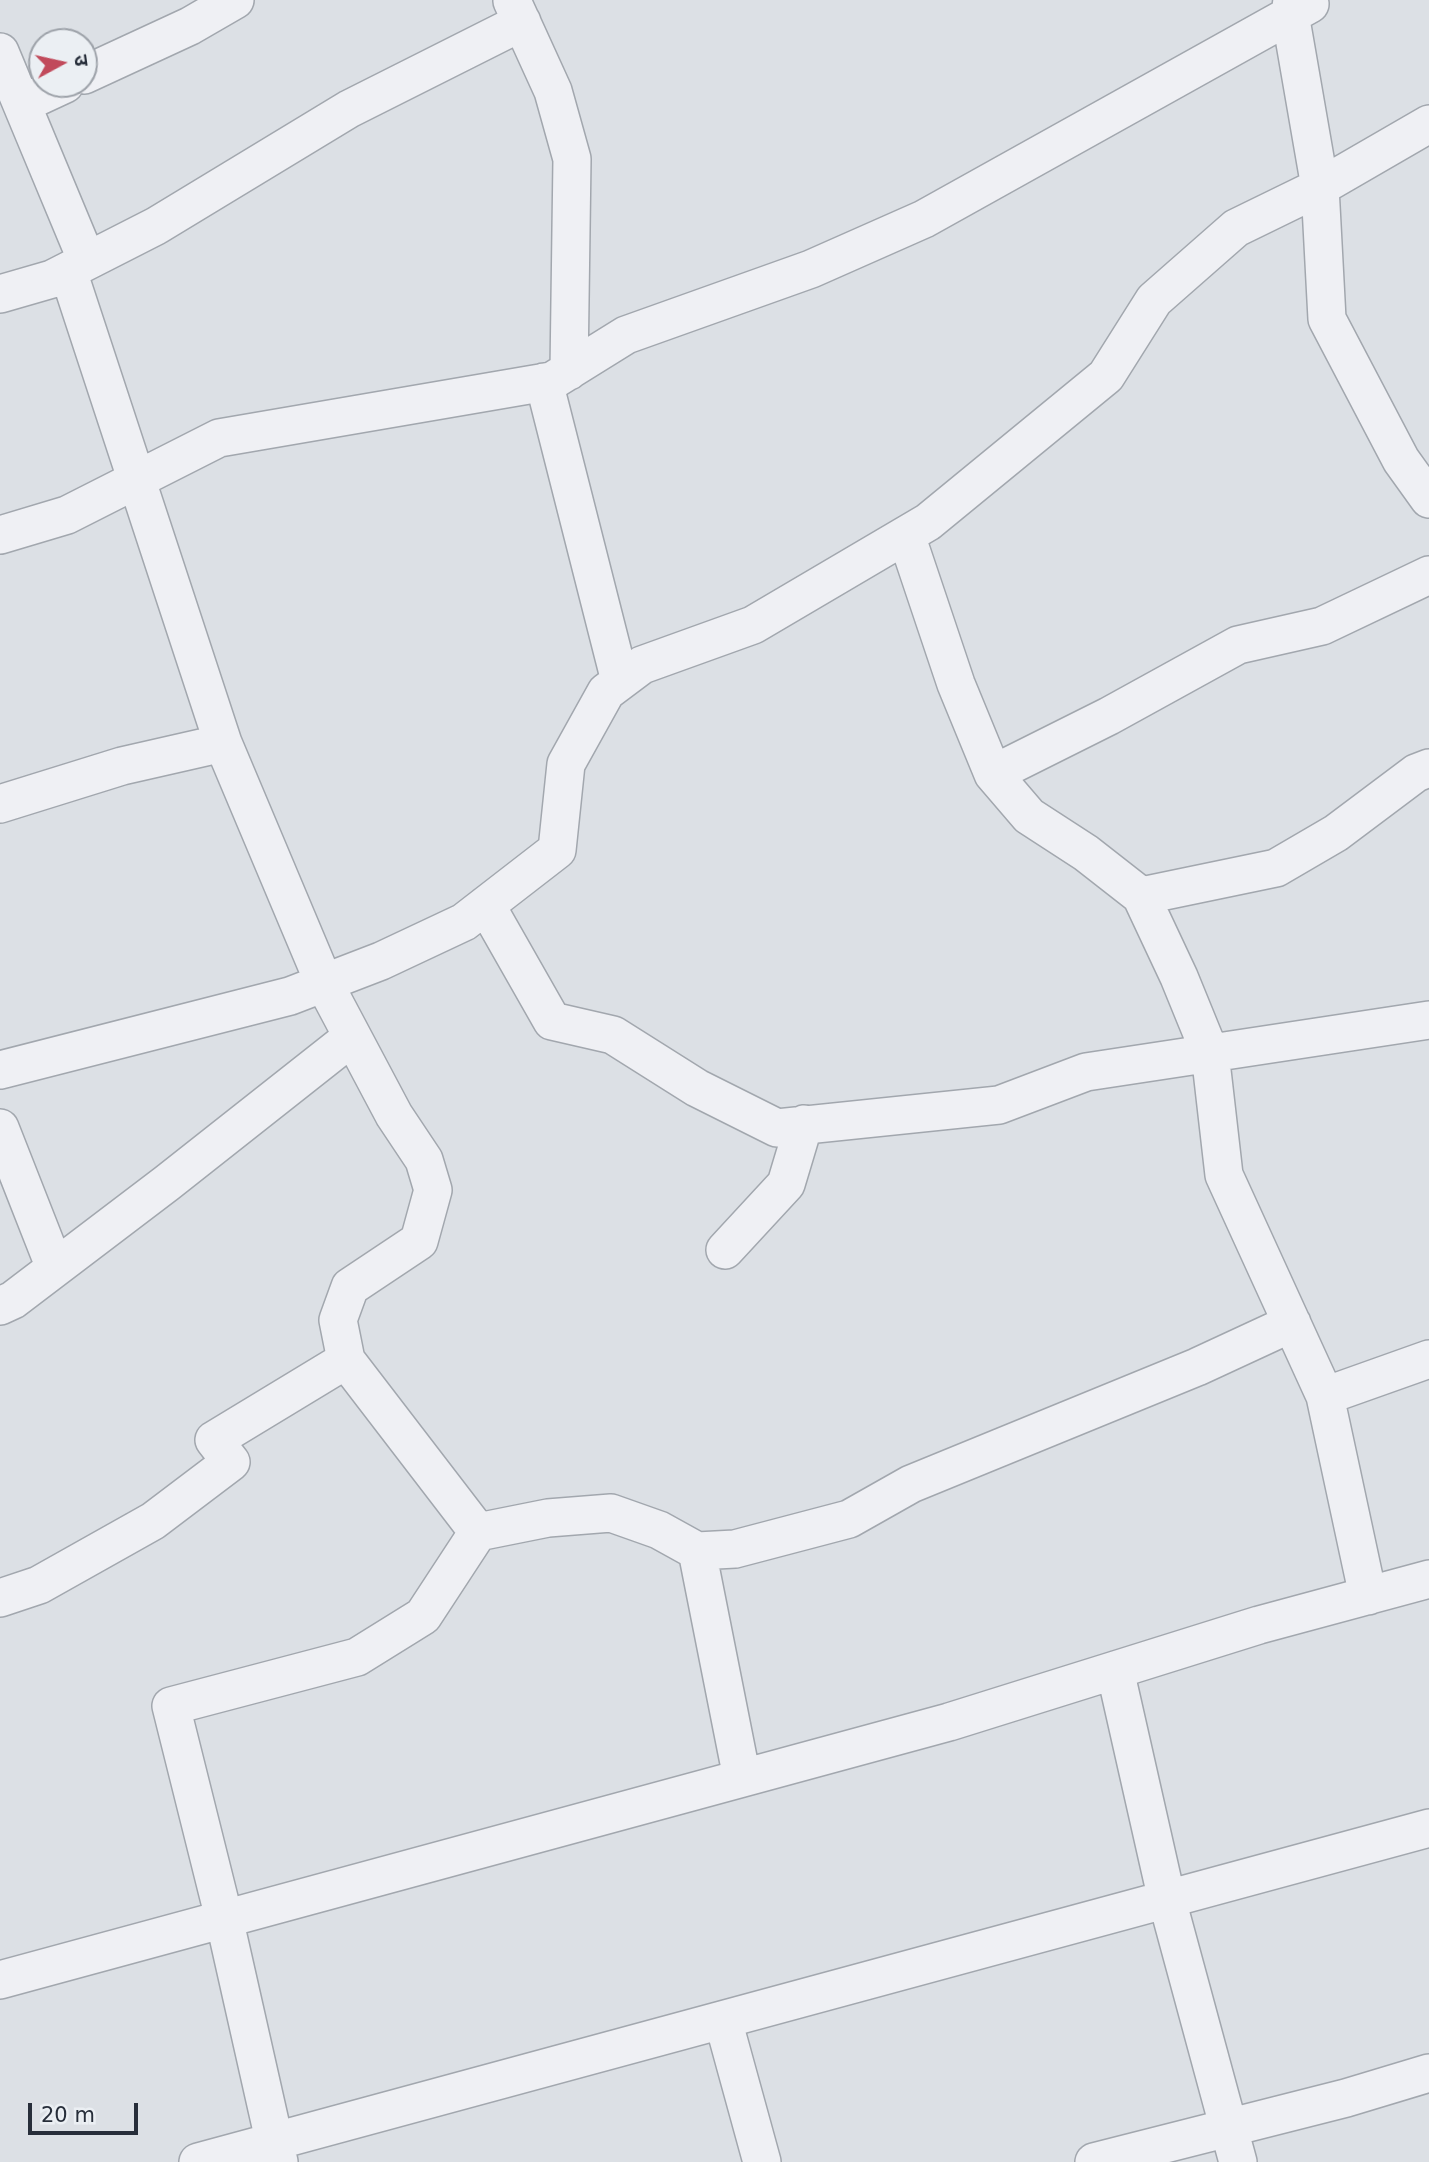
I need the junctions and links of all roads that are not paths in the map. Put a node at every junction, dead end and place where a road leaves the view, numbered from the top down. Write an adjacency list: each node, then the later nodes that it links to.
1 (235, 0): 5 (street)
2 (1300, 5): 9 (street); 12 (street)
3 (520, 7): 10 (street); 12 (street)
4 (0, 52): 7 (street)
5 (98, 69)
6 (35, 98): 7 (street)
7 (22, 104): 10 (street)
8 (1429, 124): 9 (street)
9 (1320, 187): 14 (street); 16 (street)
10 (77, 266): 11 (street); 13 (street)
11 (0, 295)
12 (556, 376): 13 (street); 18 (street)
13 (135, 480): 15 (street); 19 (street)
14 (1429, 499)
15 (0, 535)
16 (906, 535): 18 (street); 21 (street)
17 (1429, 575): 21 (street)
18 (620, 681): 24 (street)
19 (223, 743): 22 (street); 25 (street)
20 (1429, 768): 23 (street)
21 (993, 774): 23 (street)
22 (0, 804)
23 (1141, 896): 28 (street)
24 (485, 905): 25 (street); 30 (street)
25 (324, 983): 27 (street); 29 (street)
26 (1429, 1020): 28 (street)
27 (352, 1037): 33 (street); 37 (street)
28 (1210, 1053): 30 (street); 35 (street)
29 (0, 1070)
30 (804, 1124): 32 (street)
31 (0, 1128): 33 (street)
32 (725, 1250)
33 (55, 1268): 34 (street)
34 (0, 1306)
35 (1292, 1323): 38 (street); 40 (street)
36 (1429, 1359): 38 (street)
37 (346, 1360): 39 (street); 43 (street)
38 (1325, 1396): 42 (street)
39 (478, 1532): 40 (street); 48 (street)
40 (697, 1550): 45 (street)
41 (1429, 1579): 42 (street)
42 (1368, 1596): 44 (street)
43 (0, 1598)
44 (1115, 1670): 45 (street); 47 (street)
45 (742, 1778): 48 (street)
46 (1429, 1829): 47 (street)
47 (1167, 1900): 50 (street); 52 (street)
48 (224, 1918): 49 (street); 53 (street)
49 (0, 1980)
50 (723, 2020): 53 (street); 55 (street)
51 (1429, 2073): 52 (street)
52 (1229, 2127): 56 (street); 57 (street)
53 (277, 2152): 54 (street)
54 (198, 2162)
55 (762, 2162)
56 (1094, 2162)
57 (1238, 2162)

